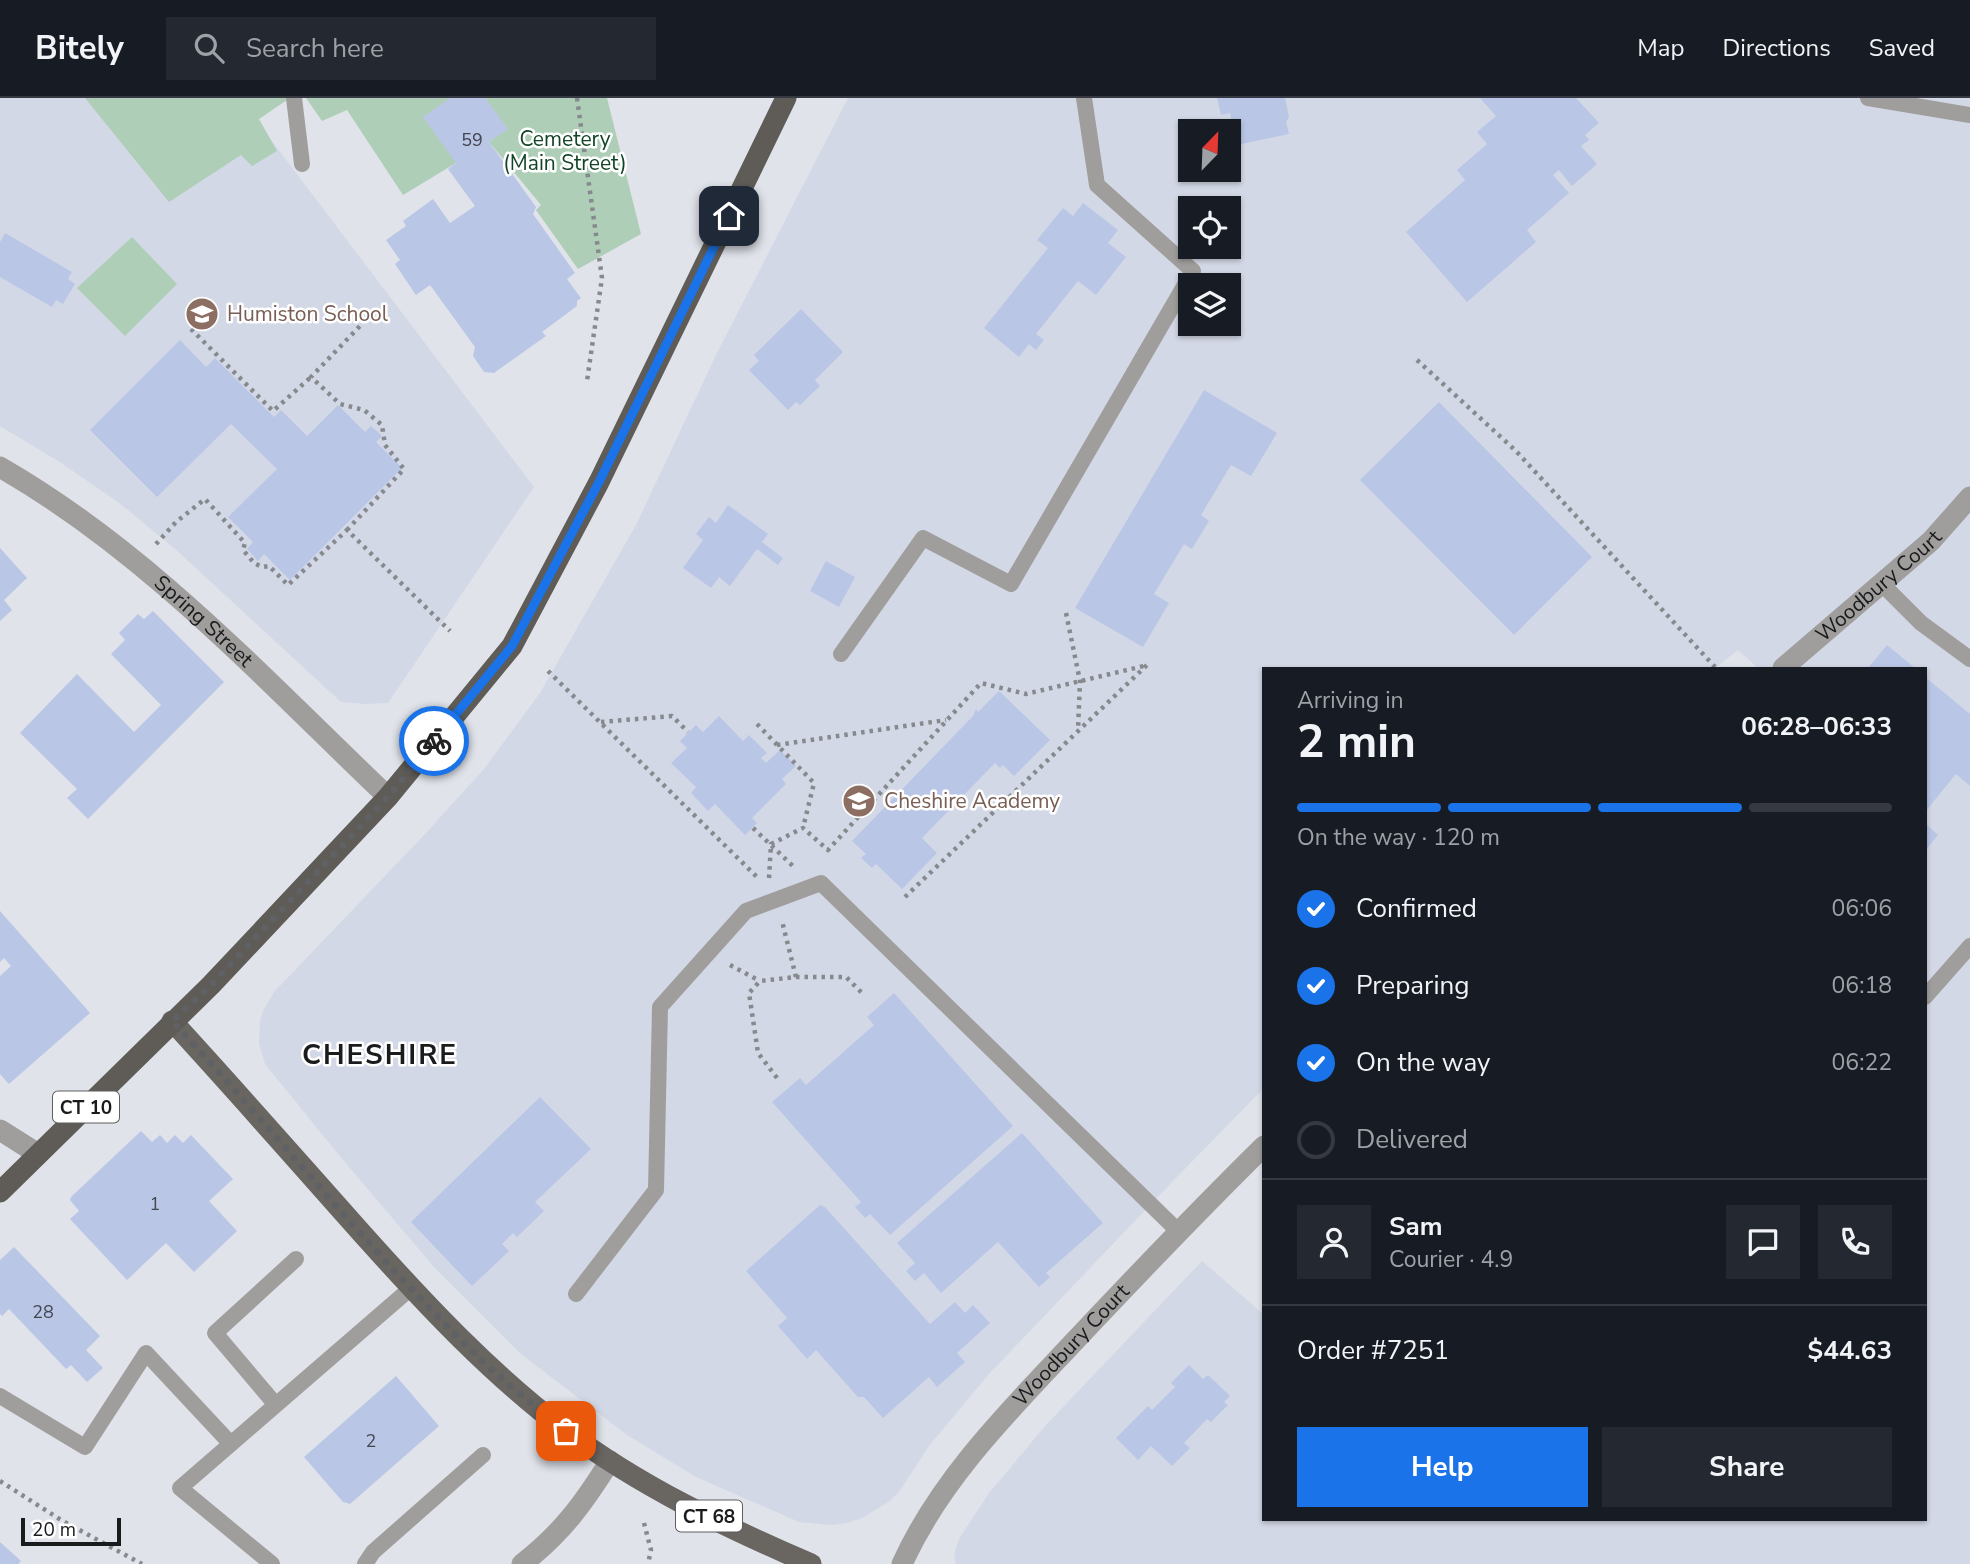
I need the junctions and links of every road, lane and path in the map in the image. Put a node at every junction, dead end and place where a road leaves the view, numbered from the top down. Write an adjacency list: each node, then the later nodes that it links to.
1 (293, 98): 7 (lane)
2 (577, 98): 12 (path)
3 (786, 98): 32 (highway, CT 10)
4 (1084, 98): 20 (lane)
5 (1868, 98): 6 (lane)
6 (1970, 116)
7 (302, 164)
8 (360, 326): 11 (path)
9 (191, 329): 11 (path)
10 (1417, 360): 22 (path)
11 (312, 377): 15 (path)
12 (587, 381)
13 (0, 467): 32 (street, Spring Street)
14 (1970, 497): 17 (street, Woodbury Court)
15 (347, 530): 16 (path); 19 (path)
16 (155, 544)
17 (1882, 584): 21 (lane); 23 (street, Woodbury Court)
18 (1066, 613): 25 (path)
19 (450, 631)
20 (841, 654)
21 (1970, 659)
22 (1714, 667)
23 (1784, 667)
24 (548, 671): 27 (path)
25 (1080, 681): 26 (path); 29 (path); 29 (path)
26 (947, 720): 31 (path); 36 (path)
27 (600, 722): 30 (path); 39 (path)
28 (757, 724): 31 (path)
29 (1078, 731): 41 (path)
30 (688, 732)
31 (777, 745): 34 (path)
32 (388, 797): 49 (highway, CT 10)
33 (753, 828): 35 (path)
34 (803, 828): 35 (path); 36 (path)
35 (771, 844): 38 (path); 40 (path)
36 (828, 850): 37 (path)
37 (818, 857)
38 (799, 872)
39 (759, 879)
40 (769, 889)
41 (905, 897)
42 (780, 914): 45 (path)
43 (1970, 946): 48 (lane)
44 (708, 953): 46 (path); 55 (lane); 58 (lane)
45 (796, 977): 46 (path); 47 (path)
46 (760, 981): 50 (path)
47 (864, 995)
48 (1927, 995)
49 (172, 1021): 53 (highway, CT 10); 57 (main road, CT 68)
50 (777, 1078)
51 (0, 1130): 53 (street)
52 (1262, 1148): 55 (street, Woodbury Court)
53 (38, 1154): 54 (highway, CT 10)
54 (0, 1192)
55 (1178, 1231): 72 (street, Woodbury Court)
56 (296, 1259): 60 (lane)
57 (411, 1288): 60 (lane); 63 (main road, CT 68)
58 (576, 1294)
59 (0, 1396): 61 (lane)
60 (276, 1405): 61 (lane)
61 (232, 1444): 67 (lane)
62 (483, 1455): 68 (lane)
63 (610, 1461): 69 (street); 71 (main road, CT 68)
64 (0, 1481): 66 (path)
65 (644, 1523): 70 (path)
66 (142, 1564)
67 (272, 1564)
68 (365, 1564)
69 (522, 1564)
70 (648, 1564)
71 (811, 1564)
72 (902, 1564)

